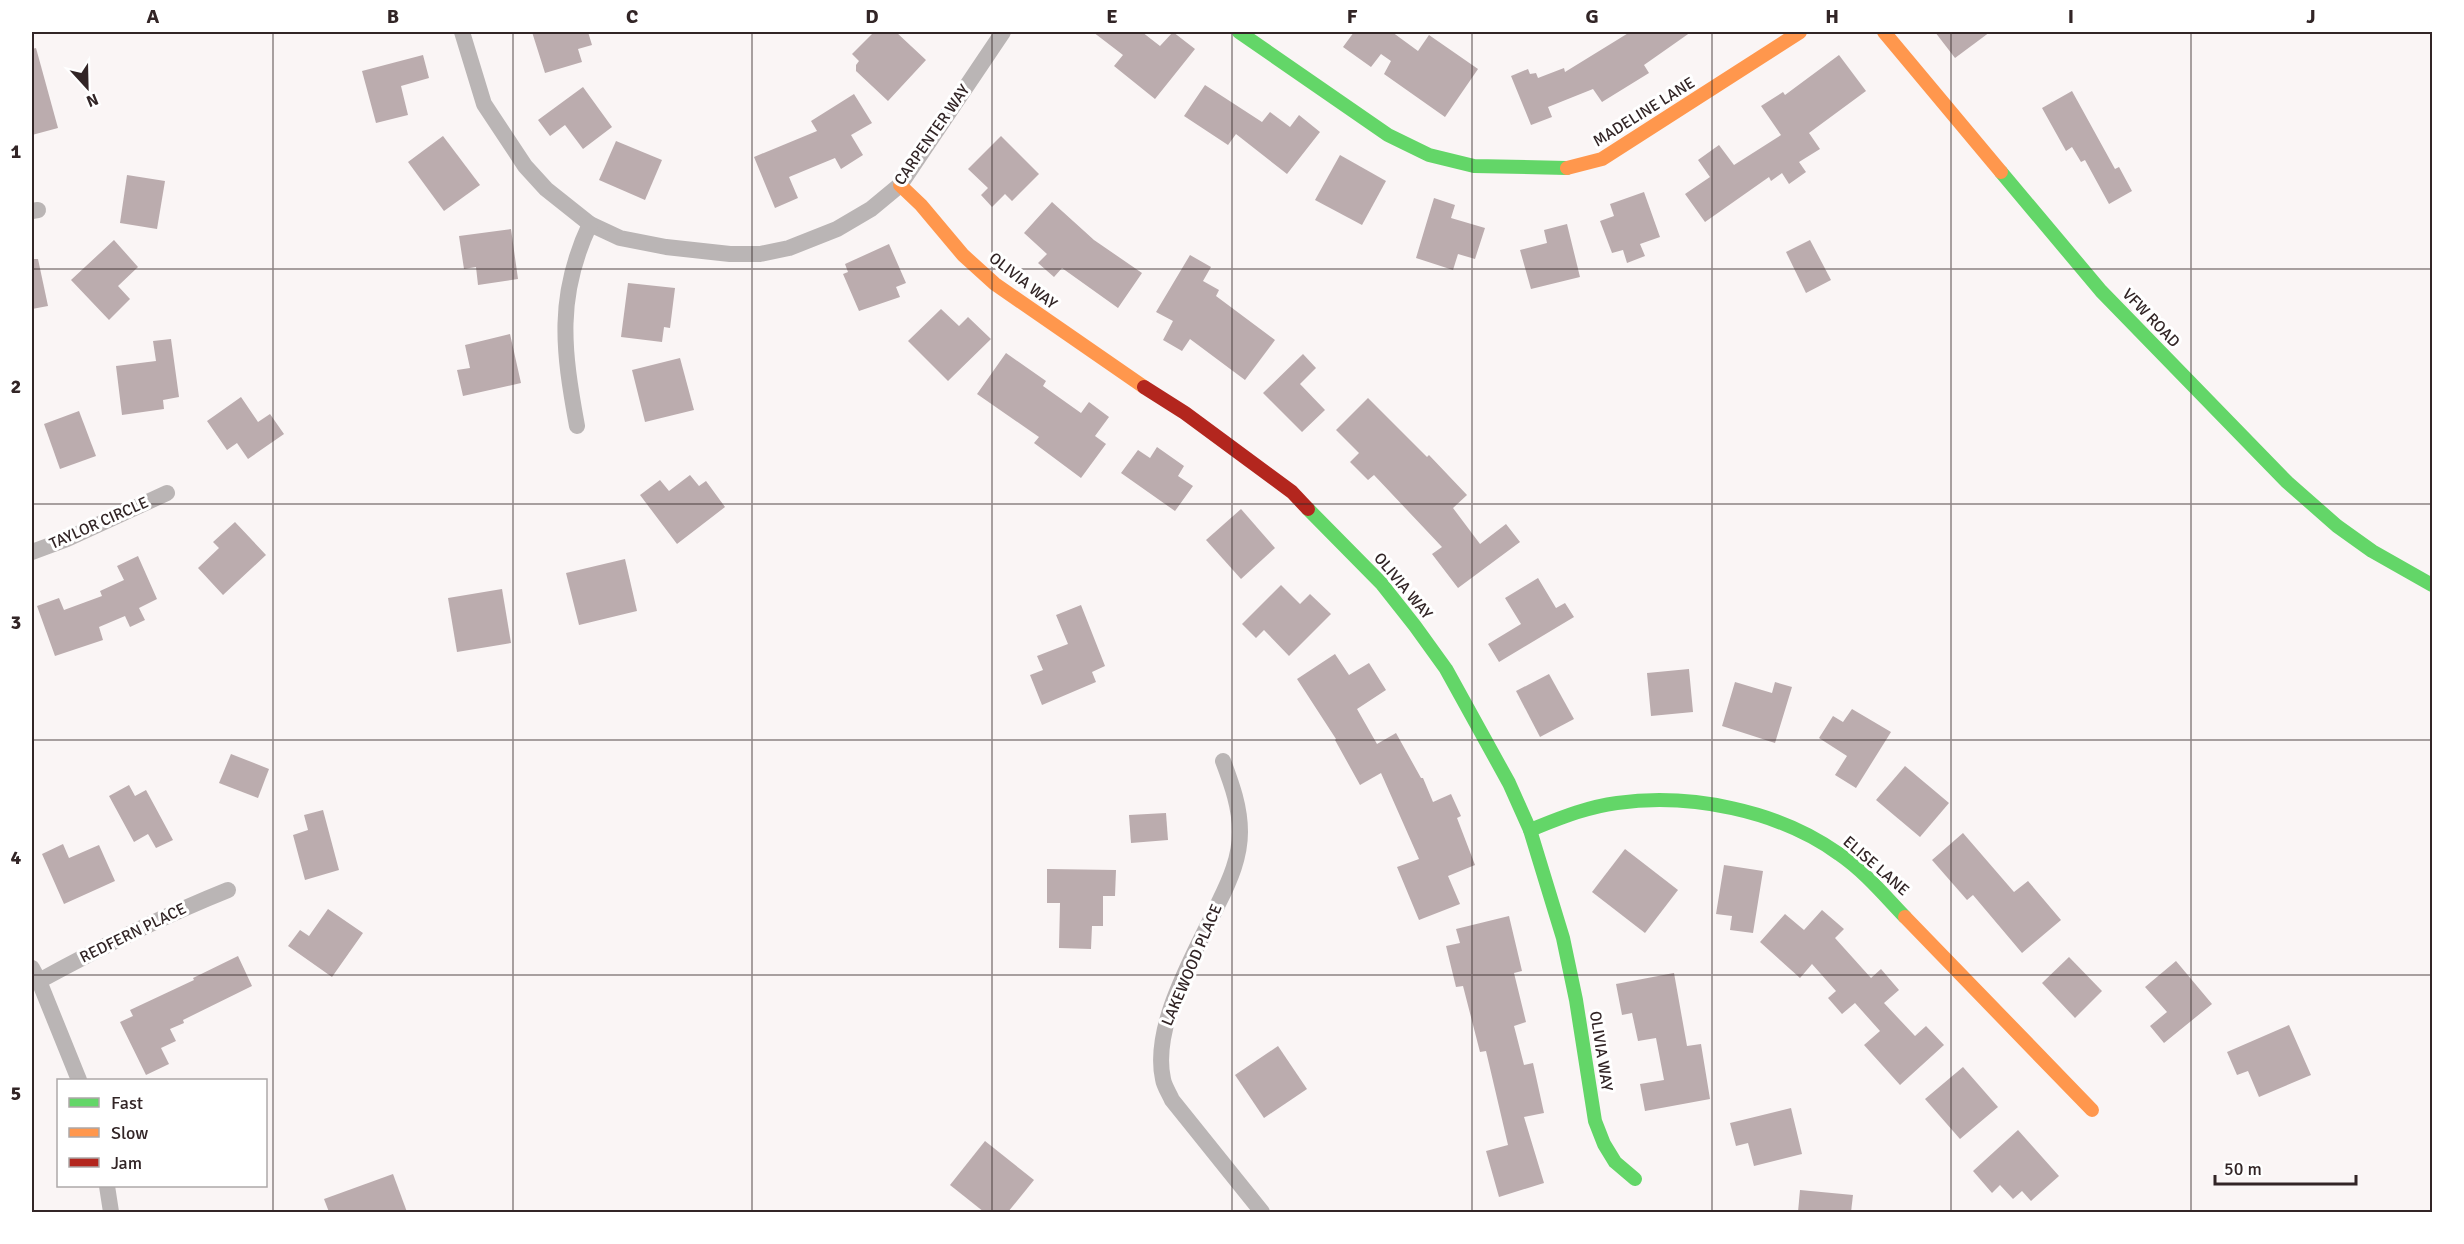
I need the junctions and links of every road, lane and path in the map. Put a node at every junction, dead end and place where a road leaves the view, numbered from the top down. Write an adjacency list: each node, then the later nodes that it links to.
1 (462, 32): 7 (street, CARPENTER WAY)
2 (1239, 32): 3 (street, MADELINE LANE)
3 (1800, 32)
4 (1884, 32): 11 (street, VFW ROAD)
5 (998, 33): 6 (street, CARPENTER WAY)
6 (900, 185): 7 (street, CARPENTER WAY); 13 (street, OLIVIA WAY)
7 (590, 224): 8 (street)
8 (577, 426)
9 (167, 493): 10 (street, TAYLOR CIRCLE)
10 (32, 552)
11 (2433, 585)
12 (1223, 761): 21 (street, LAKEWOOD PLACE)
13 (1530, 830): 17 (street, ELISE LANE); 18 (street, OLIVIA WAY)
14 (228, 890): 15 (street, REDFERN PLACE)
15 (35, 974): 16 (street)
16 (79, 1079)
17 (2092, 1110)
18 (1635, 1179)
19 (107, 1187): 20 (street)
20 (111, 1212)
21 (1262, 1212)

